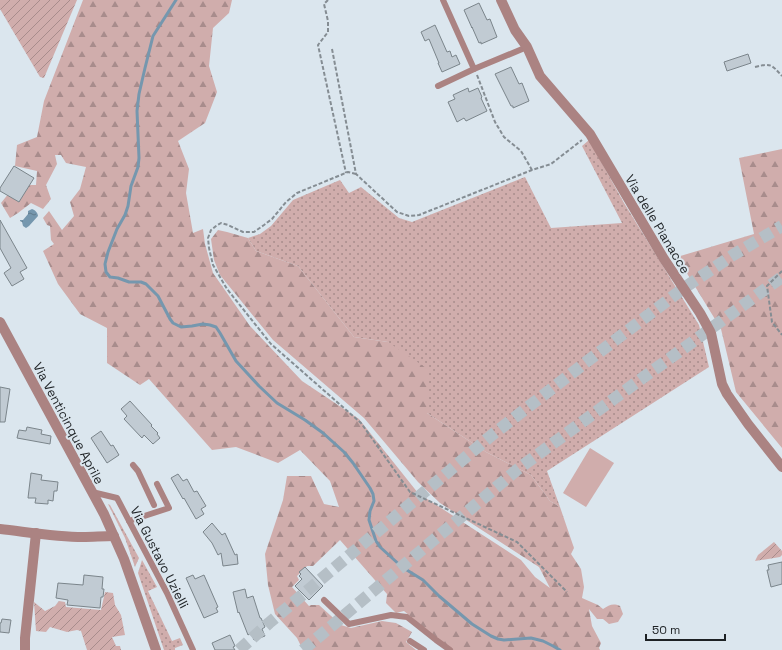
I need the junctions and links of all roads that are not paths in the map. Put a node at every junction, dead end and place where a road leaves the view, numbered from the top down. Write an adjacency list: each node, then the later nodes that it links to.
1 (443, 0): 4 (lane)
2 (501, 0): 3 (street, Via delle Pianacce)
3 (527, 47): 4 (lane); 8 (street, Via delle Pianacce)
4 (474, 69): 5 (lane)
5 (438, 86)
6 (0, 322): 11 (street, Via Venticinque Aprile)
7 (133, 465): 12 (lane)
8 (782, 467)
9 (157, 484): 10 (lane)
10 (160, 491): 12 (lane); 14 (lane)
11 (92, 492): 14 (lane, Via Gustavo Uzielli); 17 (street, Via Venticinque Aprile)
12 (150, 496): 13 (lane)
13 (154, 505)
14 (129, 521): 22 (lane, Via Gustavo Uzielli)
15 (0, 529): 16 (street)
16 (36, 533): 17 (street); 20 (street)
17 (114, 536): 21 (street, Via Venticinque Aprile)
18 (324, 600): 24 (lane)
19 (410, 641): 23 (lane)
20 (25, 650)
21 (156, 650)
22 (193, 650)
23 (424, 650)
24 (450, 650)

